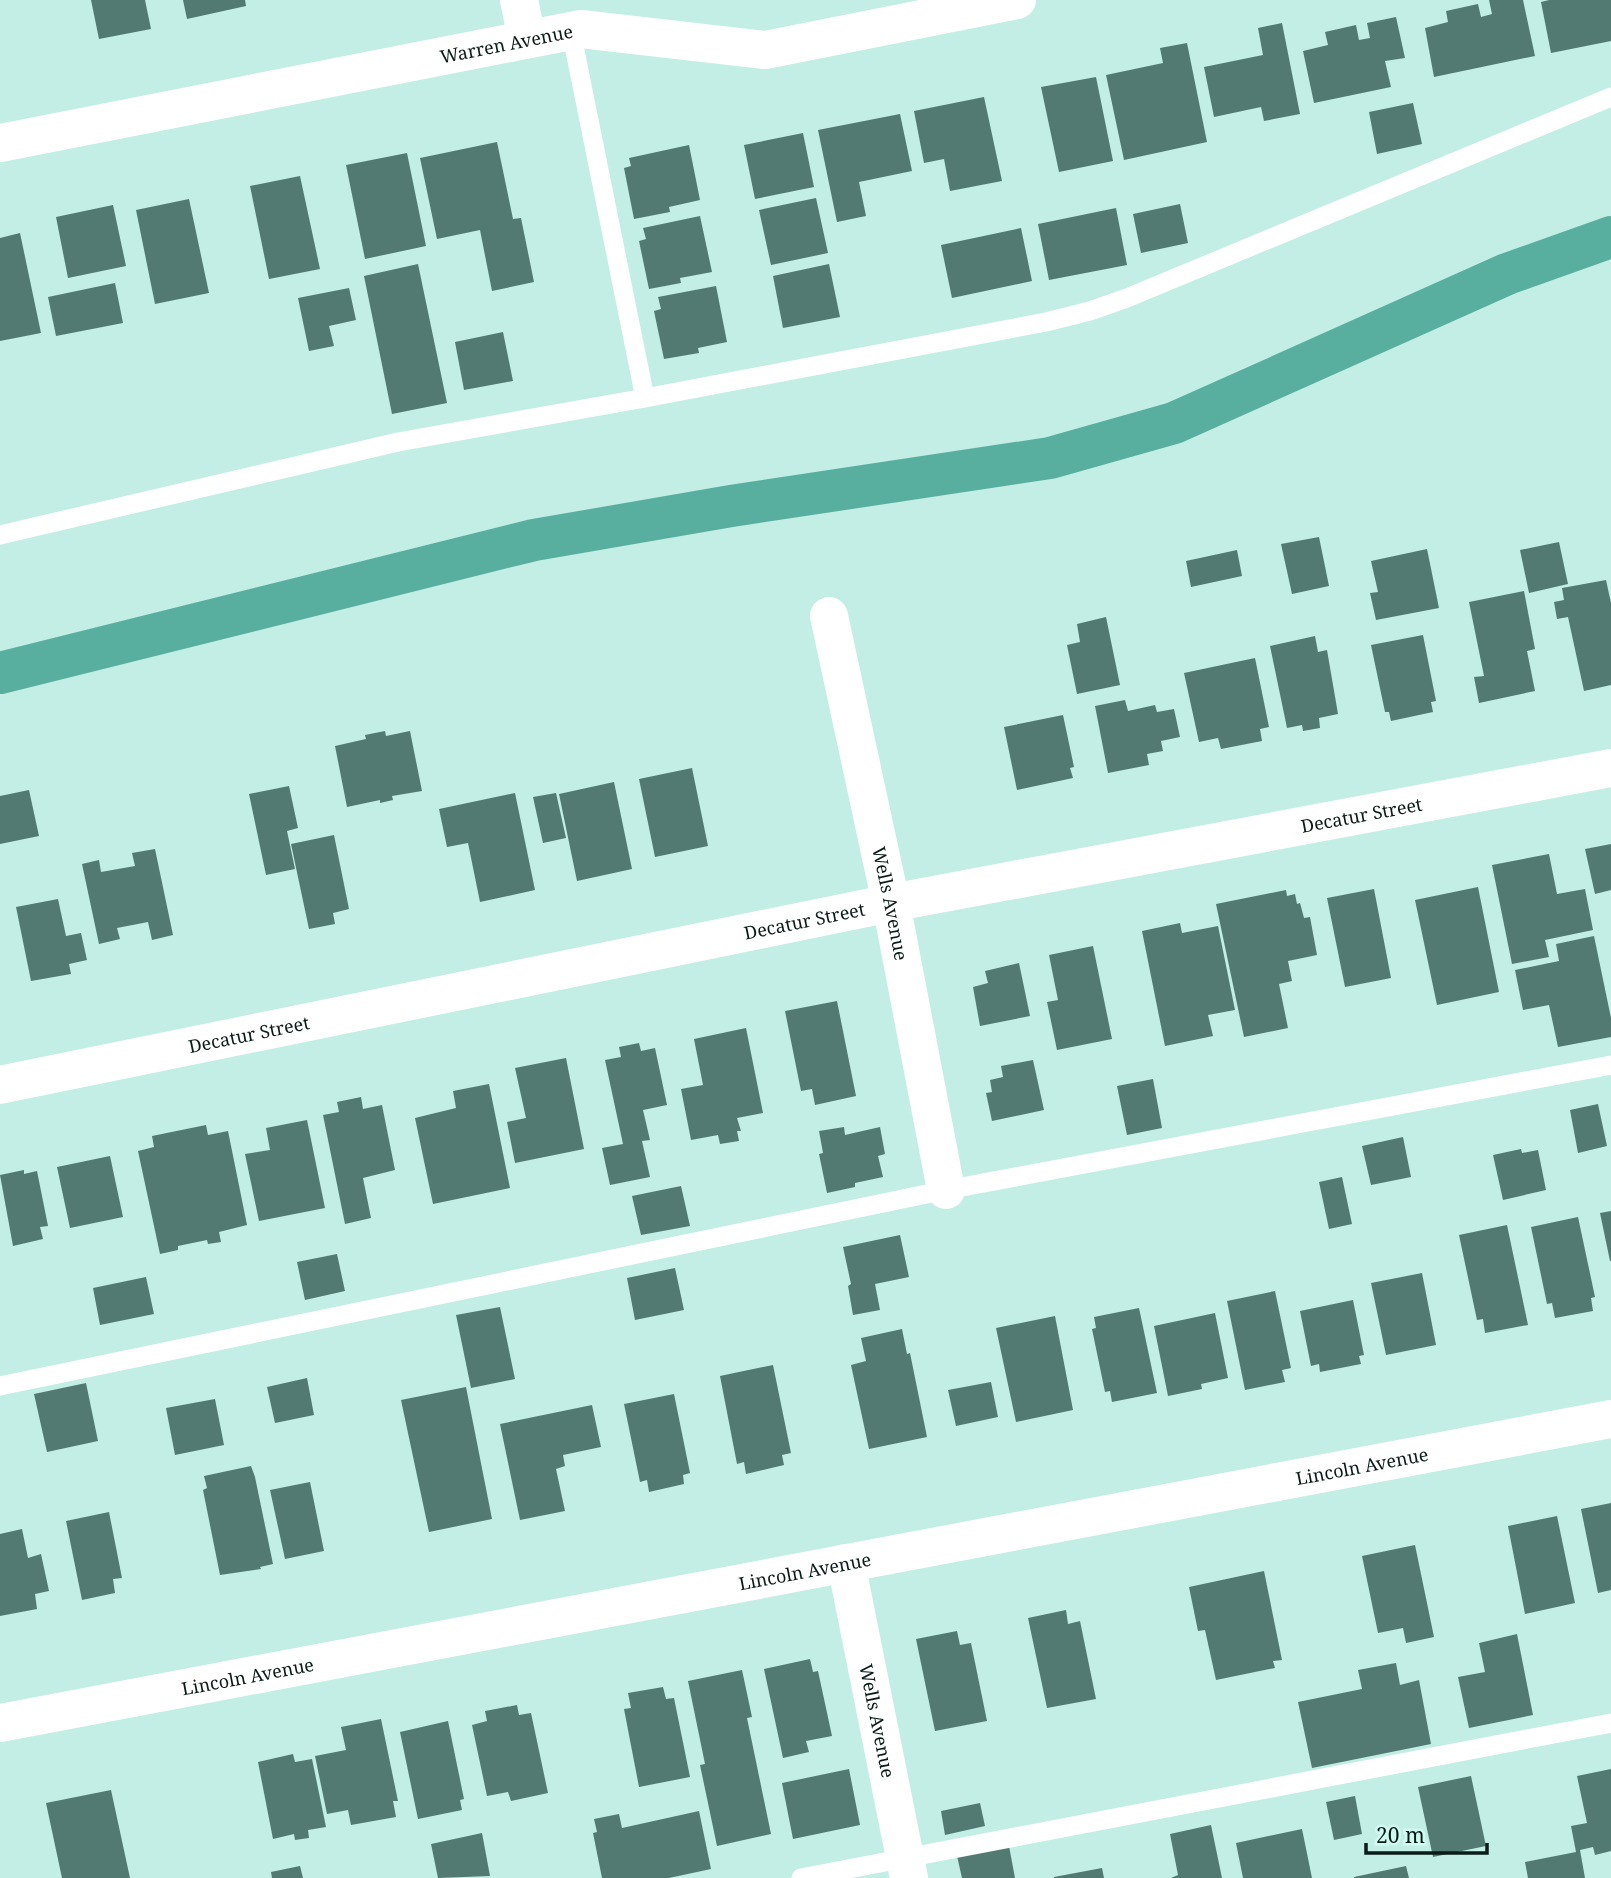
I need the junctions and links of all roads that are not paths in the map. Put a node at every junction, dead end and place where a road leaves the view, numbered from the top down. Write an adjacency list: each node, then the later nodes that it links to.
1 (519, 0): 4 (street)
2 (1017, 0): 3 (street, Warren Avenue)
3 (570, 31): 4 (street, Warren Avenue); 7 (lane)
4 (527, 40): 6 (street, Warren Avenue)
5 (1611, 97): 7 (lane)
6 (0, 143)
7 (645, 398): 8 (lane)
8 (0, 535)
9 (829, 616): 11 (street, Wells Avenue)
10 (1611, 768): 11 (street, Decatur Street)
11 (891, 903): 13 (street, Decatur Street); 14 (street, Wells Avenue)
12 (1611, 1065): 14 (lane)
13 (0, 1085)
14 (946, 1190): 15 (lane)
15 (0, 1386)
16 (1611, 1419): 17 (street, Lincoln Avenue)
17 (846, 1563): 18 (street, Lincoln Avenue); 20 (street, Wells Avenue)
18 (0, 1723)
19 (1611, 1723): 20 (lane)
20 (907, 1868): 21 (lane)
21 (802, 1878)

